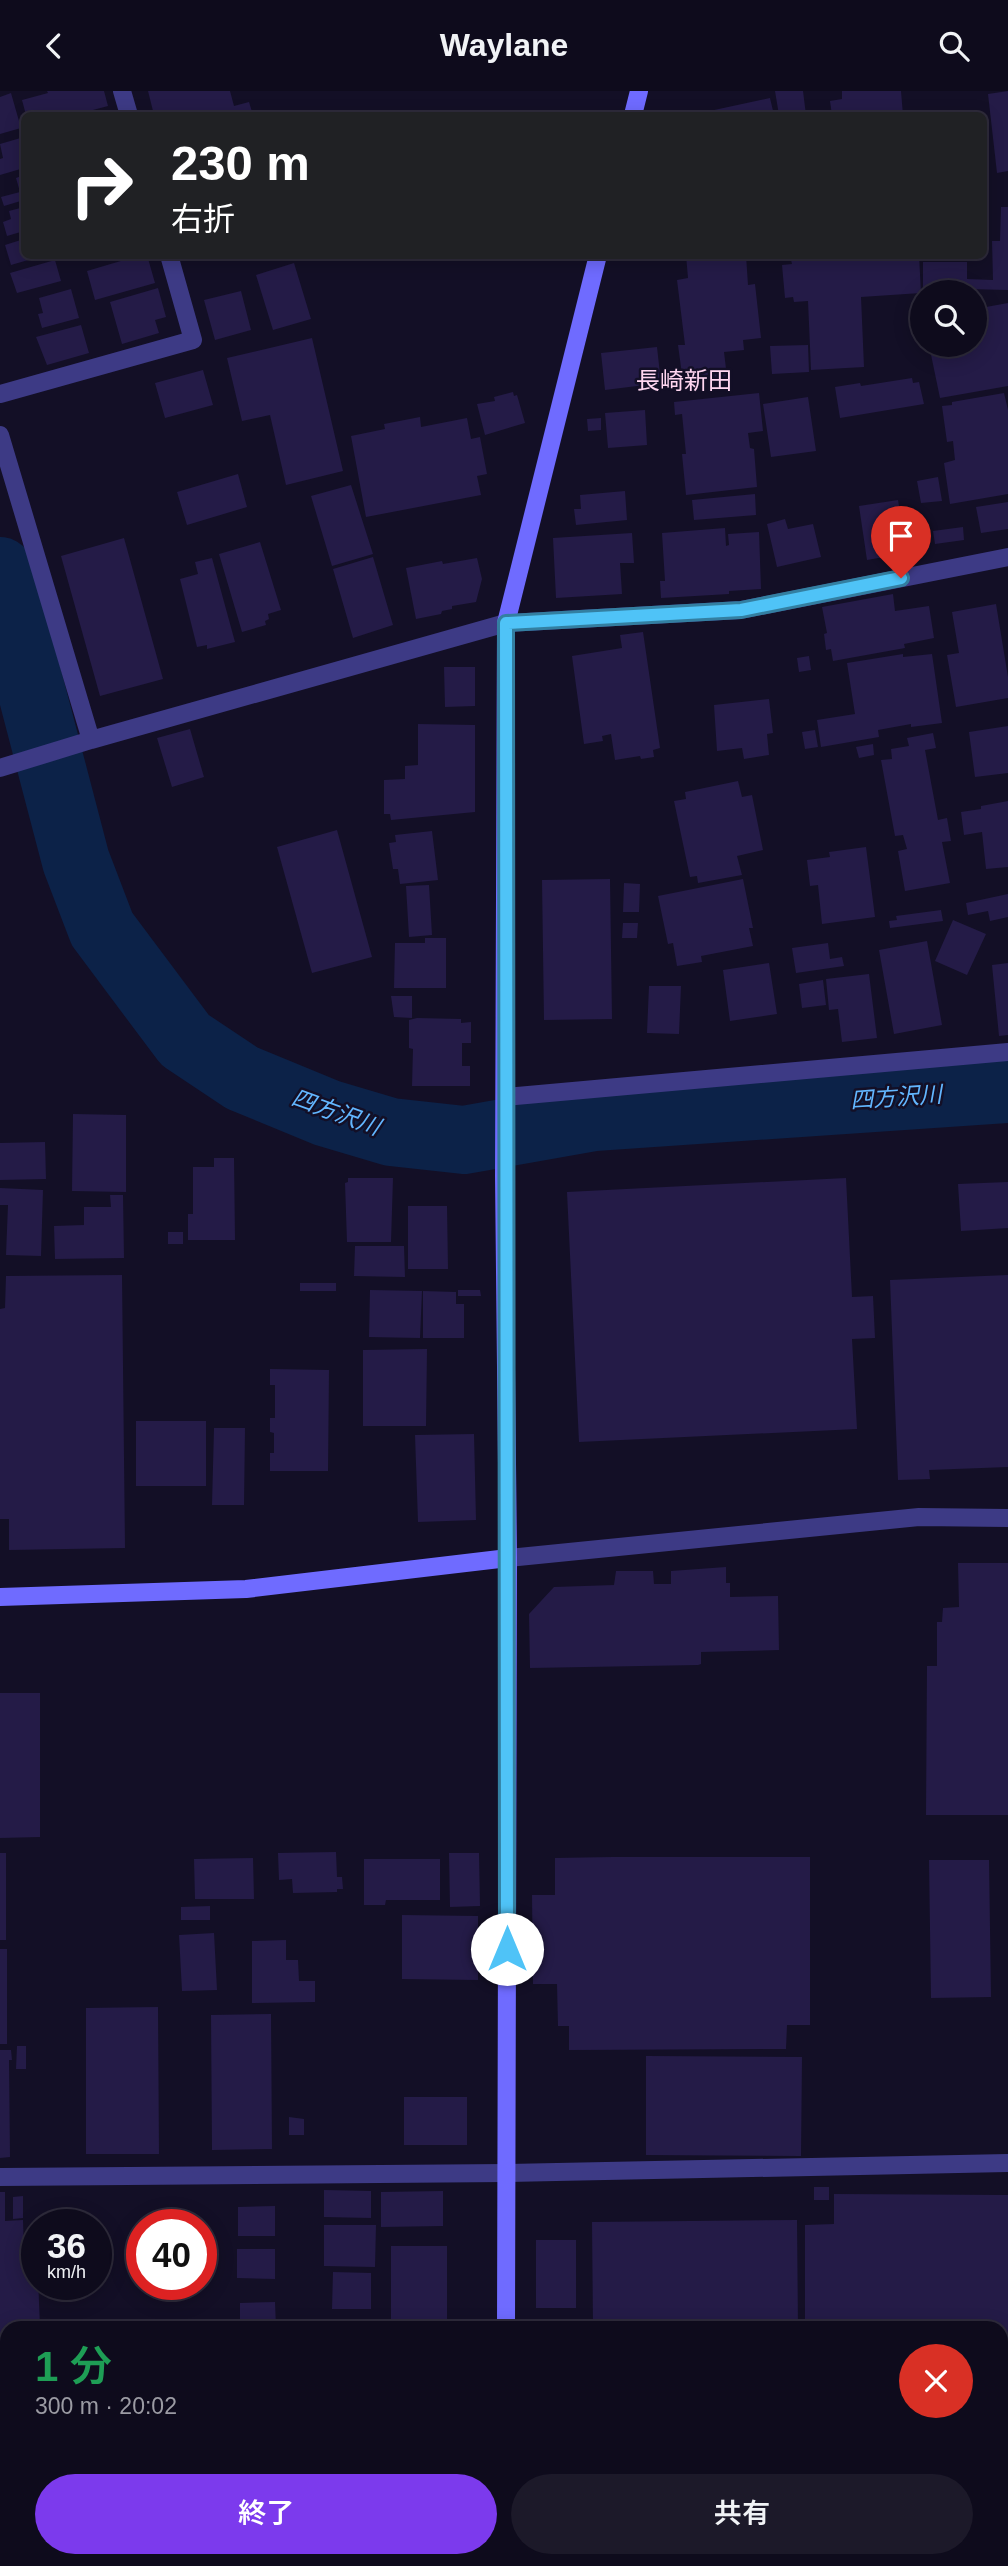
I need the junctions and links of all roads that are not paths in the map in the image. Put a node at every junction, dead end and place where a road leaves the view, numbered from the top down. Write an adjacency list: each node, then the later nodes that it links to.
1 (122, 91): 3 (street)
2 (639, 91): 4 (street)
3 (128, 112)
4 (634, 112)
5 (170, 259): 7 (street)
6 (597, 259): 10 (street)
7 (0, 394)
8 (0, 435): 11 (street)
9 (1008, 557): 10 (street)
10 (506, 623): 11 (street); 14 (street)
11 (91, 740): 12 (street)
12 (0, 768)
13 (1008, 1052): 14 (street)
14 (505, 1097): 16 (street)
15 (1008, 1518): 16 (street)
16 (508, 1558): 17 (street); 19 (street)
17 (0, 1597)
18 (1008, 2163): 19 (street)
19 (506, 2173): 20 (street); 21 (street)
20 (0, 2177)
21 (506, 2321)

